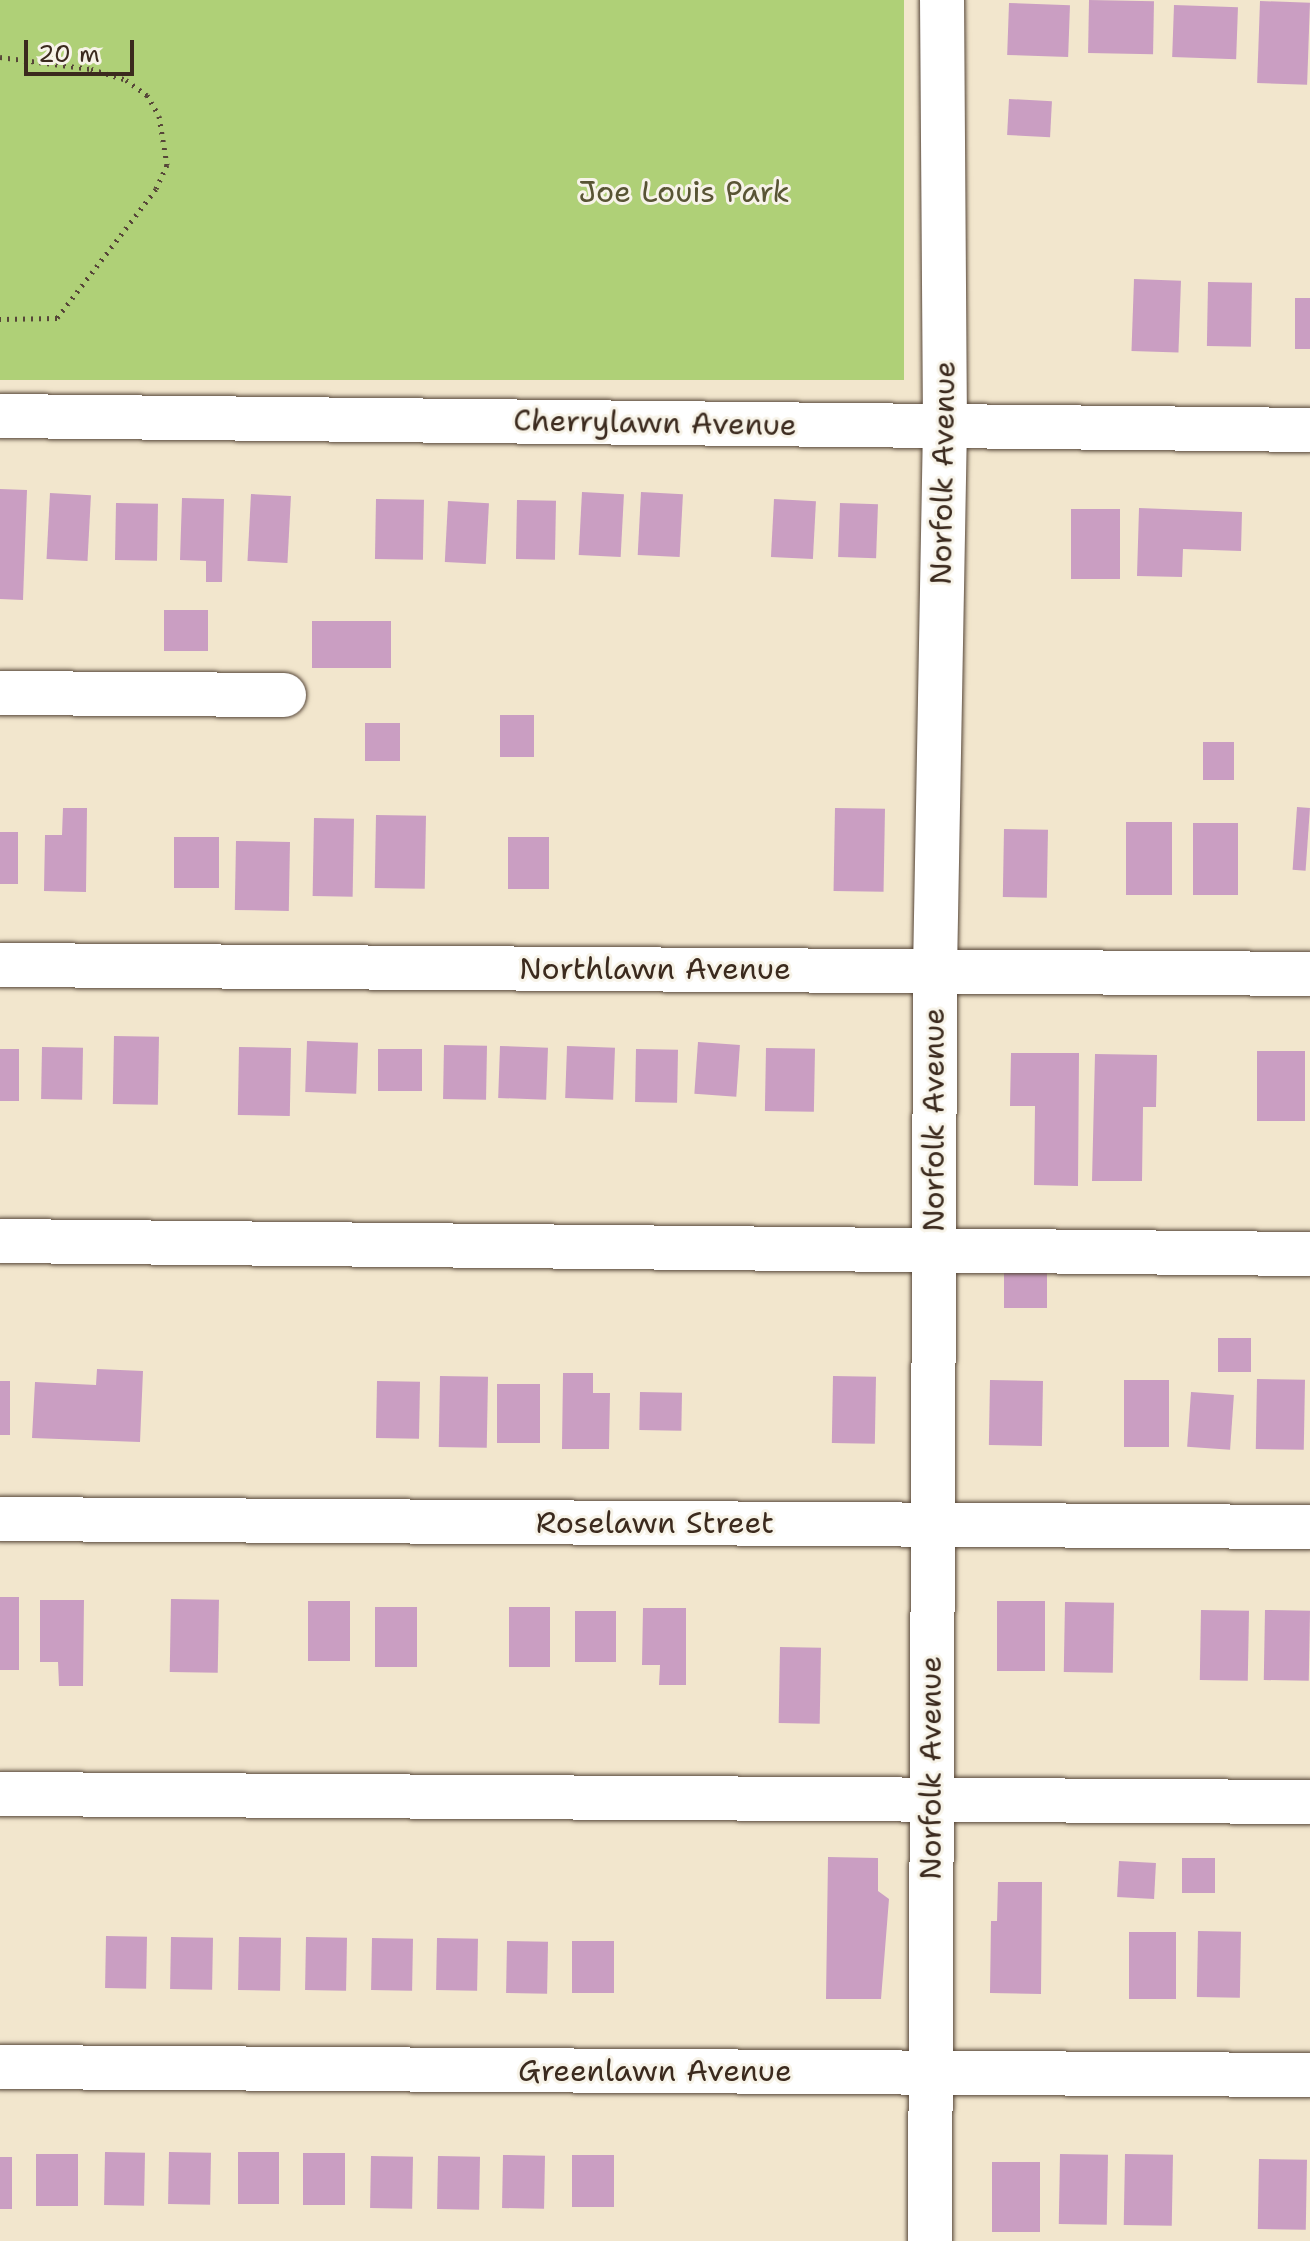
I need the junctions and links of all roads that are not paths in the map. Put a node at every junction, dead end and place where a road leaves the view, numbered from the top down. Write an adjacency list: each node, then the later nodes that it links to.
1 (942, 0): 3 (street, Norfolk Avenue)
2 (0, 416): 3 (street, Cherrylawn Avenue)
3 (945, 427): 4 (street, Cherrylawn Avenue); 8 (street, Norfolk Avenue)
4 (1310, 430)
5 (0, 693): 6 (street)
6 (284, 695)
7 (0, 965): 8 (street, Northlawn Avenue)
8 (935, 971): 9 (street, Northlawn Avenue); 11 (street, Norfolk Avenue)
9 (1310, 974)
10 (0, 1241): 11 (street)
11 (933, 1250): 12 (street); 14 (street, Norfolk Avenue)
12 (1310, 1254)
13 (0, 1519): 14 (street, Roselawn Street)
14 (932, 1525): 15 (street, Roselawn Street); 17 (street, Norfolk Avenue)
15 (1310, 1527)
16 (0, 1794): 17 (street)
17 (931, 1802): 18 (street); 20 (street, Norfolk Avenue)
18 (1310, 1802)
19 (0, 2067): 20 (street, Greenlawn Avenue)
20 (929, 2073): 21 (street, Greenlawn Avenue); 22 (street, Norfolk Avenue)
21 (1310, 2075)
22 (930, 2241)

